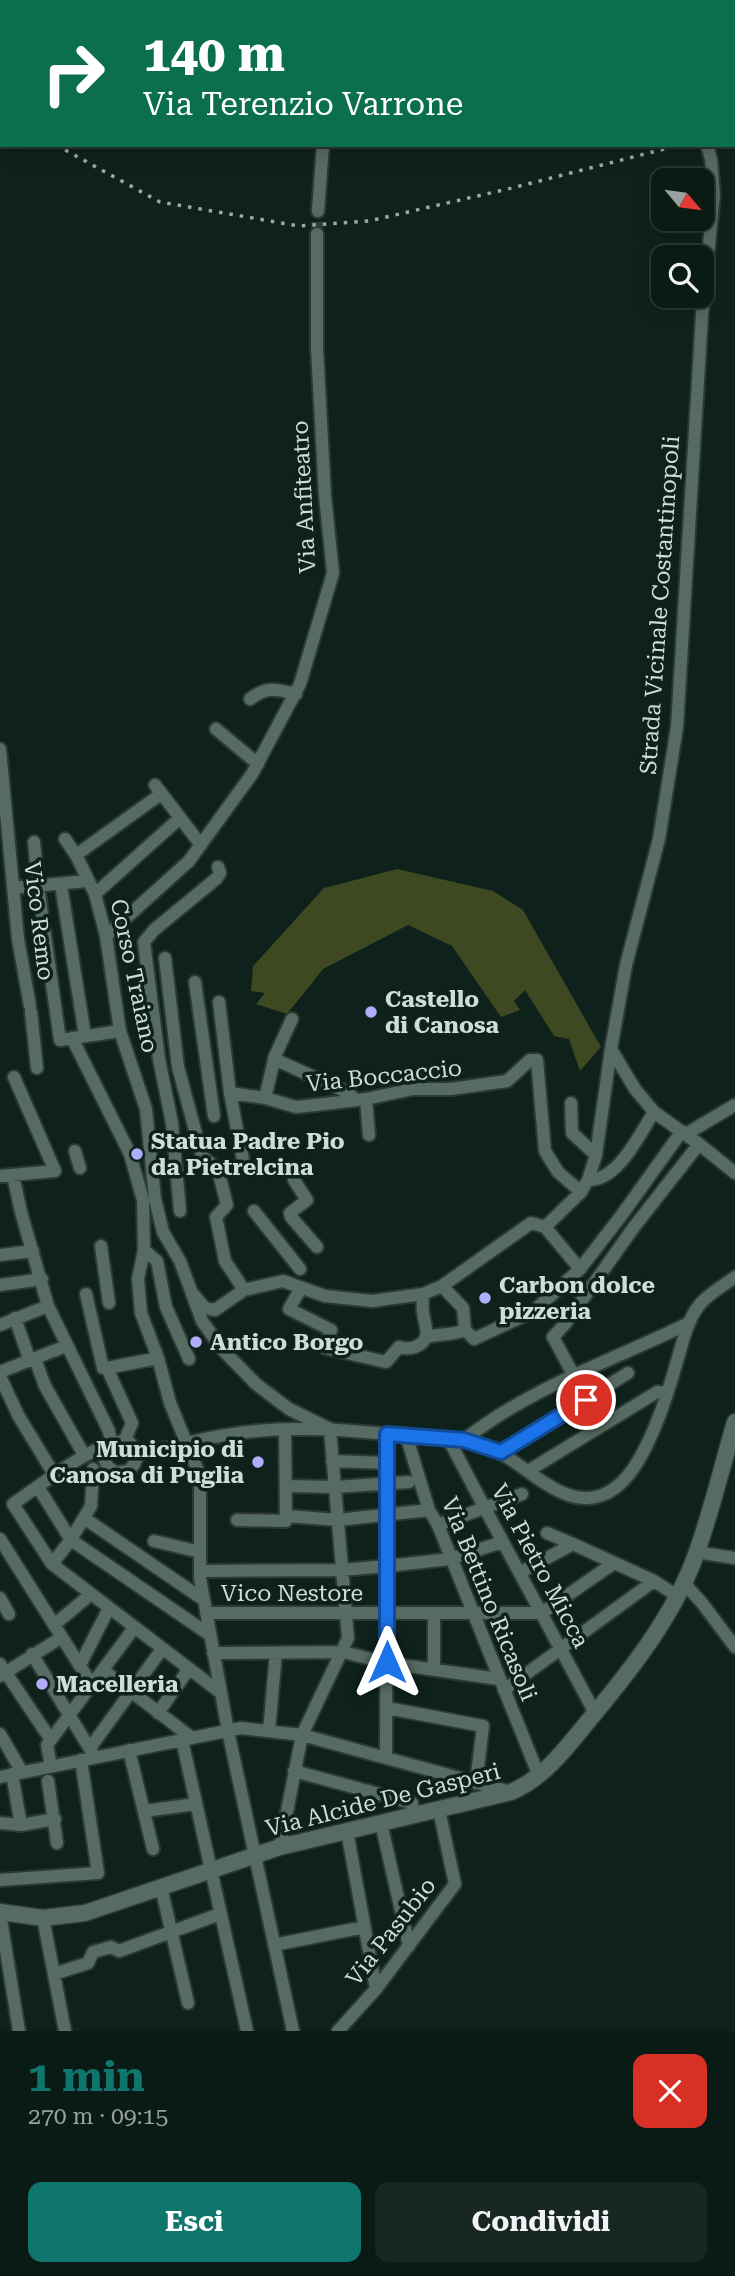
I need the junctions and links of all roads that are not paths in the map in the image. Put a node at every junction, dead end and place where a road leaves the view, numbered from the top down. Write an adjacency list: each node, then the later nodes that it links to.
1 (323, 147): 3 (street)
2 (708, 147): 27 (street, Strada Vicinale Costantinopoli)
3 (318, 211)
4 (317, 234): 5 (street, Via Anfiteatro)
5 (296, 694): 6 (street); 9 (street, Via Anfiteatro)
6 (250, 699)
7 (216, 729): 9 (street)
8 (1, 753): 17 (street, Vico Remo)
9 (258, 764): 13 (street, Via Anfiteatro)
10 (180, 818): 13 (street); 14 (street); 19 (street)
11 (65, 839): 14 (street, Corso Traiano)
12 (34, 842): 26 (street)
13 (201, 845): 20 (street, Via Anfiteatro)
14 (76, 855): 16 (street, Corso Traiano)
15 (218, 867): 52 (street)
16 (87, 881): 17 (street); 19 (street, Corso Traiano)
17 (13, 888): 29 (street, Vico Remo)
18 (62, 891): 26 (street)
19 (95, 894): 20 (street, Corso Traiano)
20 (106, 936): 25 (street, Corso Traiano)
21 (165, 958): 45 (street)
22 (195, 982): 37 (street)
23 (219, 1002): 31 (street)
24 (292, 1019): 28 (street)
25 (120, 1031): 26 (street); 44 (street, Corso Traiano)
26 (73, 1038): 46 (street)
27 (611, 1049): 36 (street); 42 (street, Strada Vicinale Costantinopoli)
28 (274, 1059): 32 (street); 33 (street)
29 (37, 1068)
30 (14, 1077): 48 (street)
31 (230, 1093): 32 (street, Via Boccaccio); 45 (street)
32 (265, 1098): 33 (street, Via Boccaccio)
33 (361, 1100): 39 (street); 50 (street, Via Boccaccio)
34 (571, 1103): 42 (street)
35 (735, 1105): 38 (street)
36 (654, 1112): 38 (street); 50 (street)
37 (214, 1116)
38 (684, 1132): 40 (street); 62 (street)
39 (369, 1135)
40 (699, 1144): 47 (street); 85 (street)
41 (75, 1152): 43 (street)
42 (596, 1155): 50 (street, Strada Vicinale Costantinopoli)
43 (80, 1168)
44 (151, 1169): 46 (street); 51 (street, Corso Traiano)
45 (218, 1170): 68 (street)
46 (134, 1173): 51 (street)
47 (735, 1173)
48 (4, 1174): 59 (street)
49 (294, 1180): 58 (street)
50 (585, 1186): 54 (street)
51 (149, 1200): 55 (street); 56 (street)
52 (180, 1211)
53 (254, 1211): 61 (street)
54 (545, 1227): 62 (street); 66 (street)
55 (163, 1232): 56 (street); 70 (street)
56 (145, 1243): 80 (street); 81 (street)
57 (101, 1246): 72 (street)
58 (317, 1247)
59 (33, 1251): 60 (street); 64 (street)
60 (0, 1255)
61 (300, 1269)
62 (579, 1269): 77 (street)
63 (735, 1278): 75 (street)
64 (42, 1279): 65 (street); 73 (street)
65 (0, 1285)
66 (442, 1286): 71 (street); 77 (street)
67 (301, 1288): 68 (street); 71 (street); 78 (street)
68 (244, 1290): 70 (street)
69 (86, 1294): 83 (street)
70 (193, 1294): 89 (street)
71 (423, 1294): 78 (street)
72 (109, 1303)
73 (48, 1306): 74 (street); 79 (street)
74 (15, 1318): 76 (street); 82 (street)
75 (689, 1323): 85 (street); 87 (street)
76 (0, 1325)
77 (465, 1330): 78 (street)
78 (427, 1336)
79 (66, 1346): 82 (street); 97 (street)
80 (158, 1358): 83 (street); 96 (street)
81 (189, 1359)
82 (32, 1360): 84 (street); 99 (street)
83 (107, 1368): 94 (street)
84 (0, 1374): 107 (street)
85 (573, 1374): 95 (street)
86 (628, 1374): 98 (street)
87 (666, 1393): 106 (street); 106 (street)
88 (735, 1422): 129 (street, Via Alcide De Gasperi)
89 (330, 1429): 90 (street); 91 (street); 101 (street)
90 (285, 1430): 96 (street); 110 (street)
91 (387, 1434): 92 (street); 102 (street)
92 (406, 1435): 93 (street); 115 (street, Via Bettino Ricasoli)
93 (448, 1438): 95 (street); 114 (street, Via Pietro Micca)
94 (125, 1440): 97 (street); 100 (street)
95 (464, 1440): 98 (street)
96 (186, 1442): 100 (street); 128 (street)
97 (111, 1443): 99 (street); 105 (street)
98 (501, 1452): 106 (street)
99 (84, 1455): 103 (street)
100 (137, 1455): 105 (street)
101 (332, 1461): 102 (street); 112 (street)
102 (387, 1463): 109 (street)
103 (68, 1467): 104 (street); 107 (street)
104 (93, 1469): 105 (street); 118 (street)
105 (110, 1470)
106 (528, 1471)
107 (55, 1476): 111 (street)
108 (409, 1482): 109 (street)
109 (387, 1484): 112 (street); 117 (street)
110 (286, 1486): 112 (street); 116 (street)
111 (38, 1487): 124 (street); 133 (street)
112 (335, 1487): 120 (street)
113 (522, 1493): 114 (street)
114 (485, 1509): 121 (street); 126 (street, Via Pietro Micca)
115 (429, 1510): 117 (street); 121 (street, Via Bettino Ricasoli)
116 (287, 1516): 119 (street); 120 (street)
117 (387, 1516): 120 (street); 134 (street)
118 (84, 1518): 124 (street); 142 (street)
119 (237, 1520)
120 (338, 1520): 135 (street)
121 (438, 1524): 131 (street, Via Bettino Ricasoli)
122 (547, 1533): 127 (street)
123 (0, 1539): 151 (street)
124 (71, 1540): 133 (street); 153 (street)
125 (154, 1541): 128 (street)
126 (502, 1542): 131 (street); 137 (street, Via Pietro Micca)
127 (573, 1544): 132 (street); 137 (street)
128 (200, 1552): 136 (street)
129 (696, 1552): 130 (street); 139 (street, Via Alcide De Gasperi)
130 (735, 1558)
131 (450, 1559): 134 (street); 146 (street, Via Bettino Ricasoli)
132 (614, 1563): 138 (street); 147 (street)
133 (52, 1564): 140 (street)
134 (387, 1566): 135 (street); 150 (street)
135 (342, 1570): 136 (street); 149 (street)
136 (200, 1571): 142 (street)
137 (521, 1572): 147 (street, Via Pietro Micca)
138 (654, 1581): 139 (street); 156 (street)
139 (680, 1590): 155 (street); 174 (street, Via Alcide De Gasperi)
140 (91, 1594): 143 (street); 151 (street)
141 (0, 1598): 148 (street)
142 (204, 1600): 144 (street)
143 (109, 1608): 152 (street); 163 (street)
144 (206, 1613): 149 (street, Vico Nestore); 153 (street)
145 (434, 1613): 146 (street, Vico Nestore); 150 (street, Vico Nestore); 164 (street)
146 (472, 1613): 147 (street, Vico Nestore); 168 (street, Via Bettino Ricasoli)
147 (542, 1613): 156 (street, Via Pietro Micca)
148 (9, 1614)
149 (346, 1614): 150 (street, Vico Nestore); 158 (street)
150 (387, 1614): 162 (street)
151 (54, 1625): 154 (street)
152 (134, 1628): 157 (street); 165 (street)
153 (210, 1635): 159 (street)
154 (62, 1637): 161 (street); 163 (street)
155 (735, 1647)
156 (561, 1649): 168 (street); 174 (street, Via Pietro Micca)
157 (162, 1650): 166 (street); 170 (street)
158 (342, 1652): 160 (street); 162 (street); 179 (street)
159 (214, 1653): 160 (street); 171 (street)
160 (276, 1653): 177 (street)
161 (32, 1654): 167 (street); 175 (street)
162 (387, 1662): 164 (street); 172 (street)
163 (80, 1665): 169 (street)
164 (434, 1669): 168 (street)
165 (103, 1670): 169 (street); 170 (street)
166 (188, 1670): 171 (street); 173 (street)
167 (2, 1671): 181 (street)
168 (501, 1684): 189 (street, Via Bettino Ricasoli)
169 (92, 1685): 175 (street)
170 (130, 1693): 173 (street); 183 (street)
171 (221, 1693): 176 (street)
172 (387, 1708): 184 (street); 191 (street)
173 (158, 1713): 180 (street)
174 (595, 1713): 189 (street, Via Alcide De Gasperi)
175 (70, 1715): 181 (street); 183 (street)
176 (228, 1731): 177 (street); 180 (street); 205 (street)
177 (269, 1731): 179 (street)
178 (0, 1734): 188 (street)
179 (302, 1735): 184 (street); 187 (street)
180 (187, 1739): 182 (street); 193 (street)
181 (51, 1740): 186 (street)
182 (129, 1750): 183 (street); 195 (street)
183 (93, 1752): 185 (street)
184 (386, 1758): 191 (street)
185 (81, 1760): 186 (street); 207 (street)
186 (51, 1766): 188 (street)
187 (294, 1771): 196 (street); 203 (street)
188 (11, 1774): 200 (street)
189 (539, 1776): 192 (street, Via Alcide De Gasperi)
190 (48, 1782): 197 (street)
191 (476, 1783): 192 (street)
192 (511, 1793): 194 (street, Via Alcide De Gasperi)
193 (196, 1804): 195 (street); 206 (street)
194 (439, 1810): 196 (street, Via Alcide De Gasperi); 215 (street, Via Pasubio)
195 (144, 1811): 204 (street)
196 (413, 1815): 198 (street, Via Alcide De Gasperi)
197 (54, 1819): 200 (street); 202 (street)
198 (381, 1823): 201 (street, Via Alcide De Gasperi); 215 (street)
199 (0, 1824): 200 (street)
200 (21, 1825)
201 (347, 1831): 203 (street, Via Alcide De Gasperi); 212 (street)
202 (57, 1843)
203 (280, 1847): 205 (street, Via Alcide De Gasperi)
204 (153, 1849)
205 (255, 1856): 206 (street, Via Alcide De Gasperi); 214 (street)
206 (210, 1870): 208 (street, Via Alcide De Gasperi); 210 (street)
207 (0, 1880)
208 (161, 1887): 211 (street, Via Alcide De Gasperi); 213 (street)
209 (0, 1913): 211 (street, Via Alcide De Gasperi); 219 (street)
210 (220, 1914): 213 (street); 221 (street)
211 (43, 1918): 216 (street)
212 (364, 1927): 214 (street); 217 (street)
213 (172, 1933): 216 (street); 218 (street)
214 (274, 1945): 222 (street)
215 (409, 1946): 217 (street, Via Pasubio)
216 (54, 1974): 220 (street)
217 (376, 1989): 223 (street, Via Pasubio)
218 (188, 2003)
219 (19, 2031)
220 (65, 2031)
221 (247, 2031)
222 (293, 2031)
223 (338, 2031)

